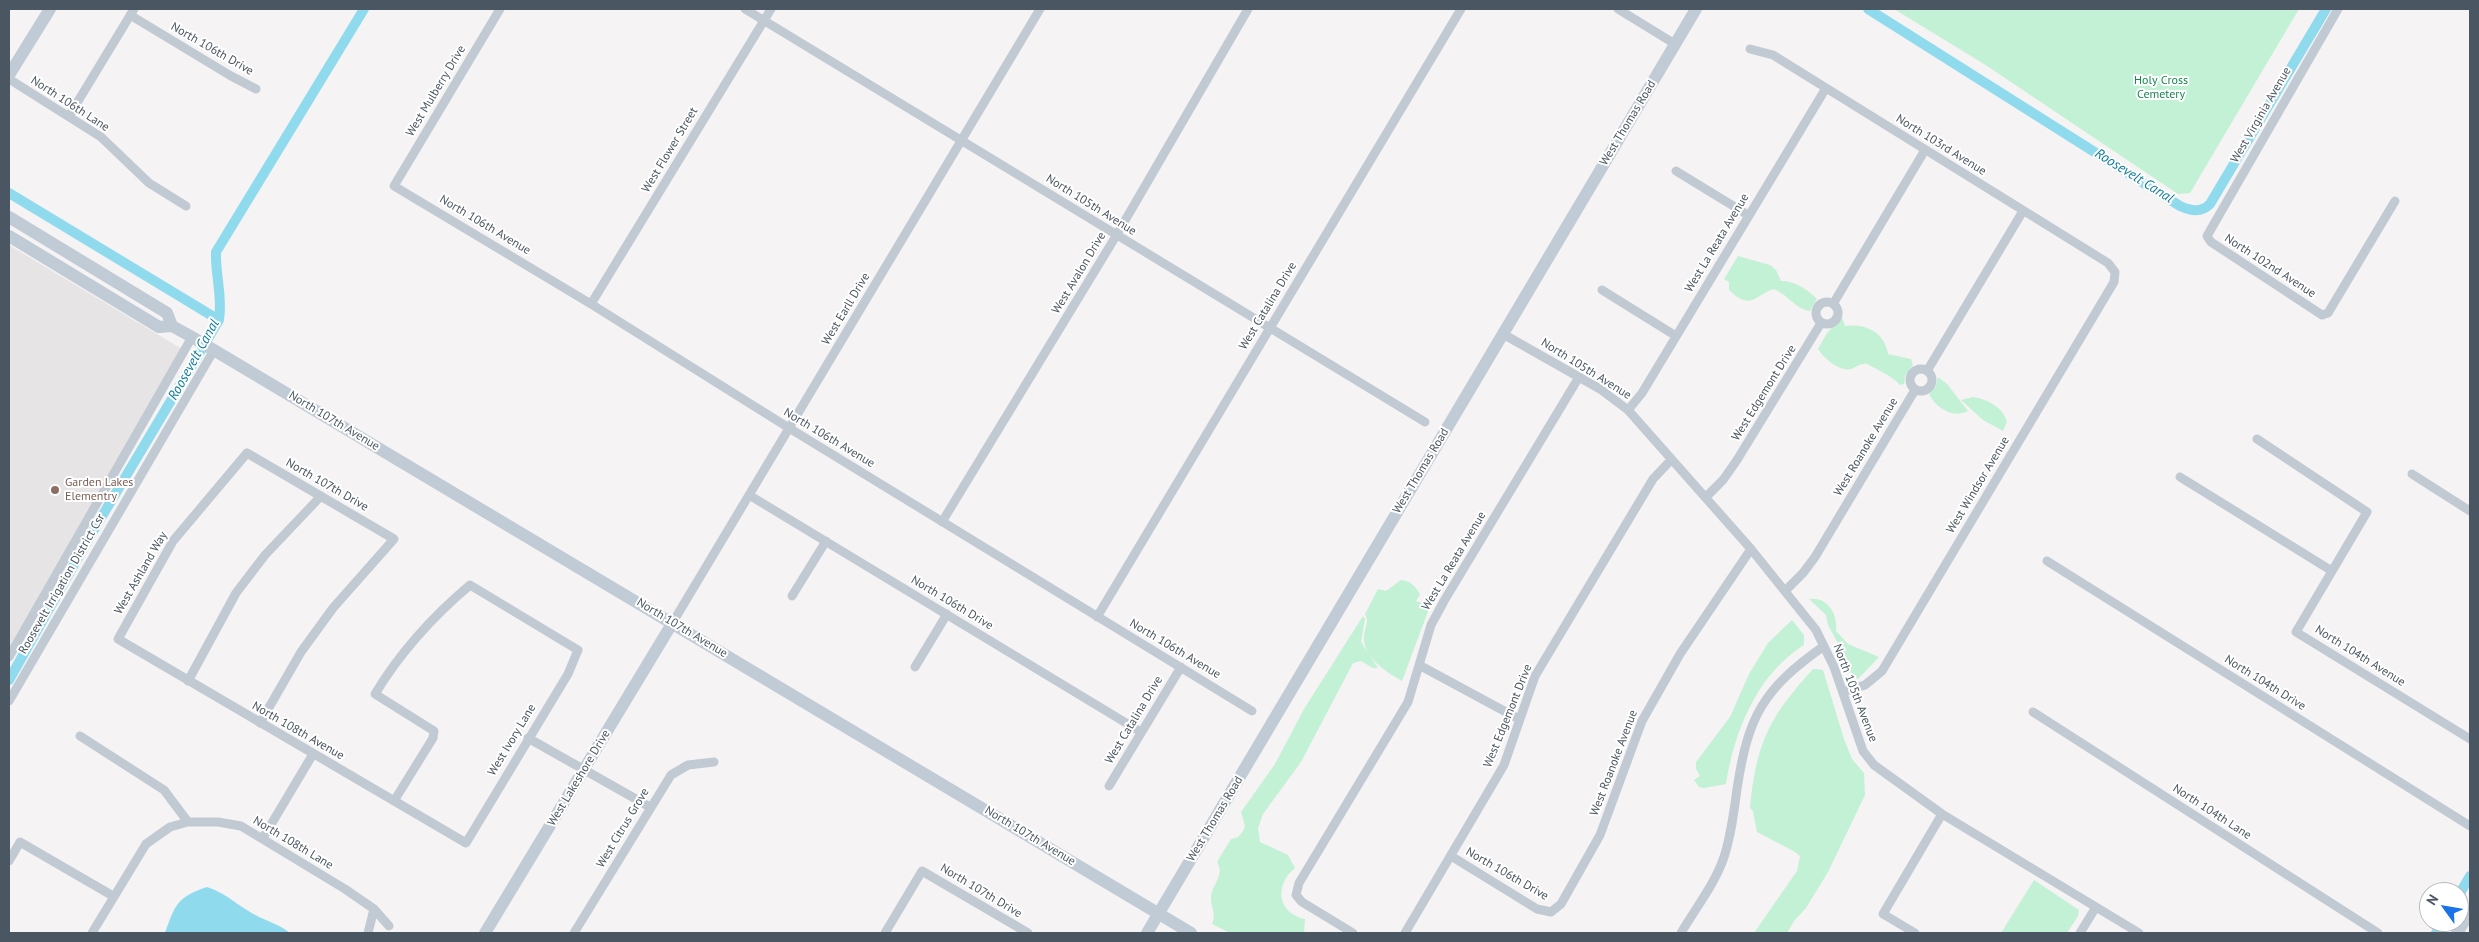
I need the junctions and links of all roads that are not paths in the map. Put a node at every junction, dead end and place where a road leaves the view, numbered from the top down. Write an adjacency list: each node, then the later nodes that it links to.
1 (50, 9): 15 (main road)
2 (500, 9): 23 (street, West Mulberry Drive)
3 (745, 9): 12 (street, North 105th Avenue)
4 (771, 9): 12 (street, West Flower Street)
5 (1040, 9): 20 (street, West Earll Drive)
6 (1248, 9): 30 (street, West Avalon Drive)
7 (1461, 9): 38 (street, West Catalina Drive)
8 (1618, 9): 13 (street)
9 (1696, 9): 13 (main road, West Thomas Road)
10 (2338, 9): 31 (street, West Virginia Avenue)
11 (132, 12): 18 (street, North 106th Drive); 19 (street)
12 (764, 21): 20 (street, North 105th Avenue); 34 (street, West Flower Street)
13 (1675, 44): 39 (main road, West Thomas Road)
14 (1750, 49): 17 (street, North 103rd Avenue)
15 (9, 75)
16 (9, 79): 19 (street, North 106th Lane)
17 (1826, 88): 21 (street, North 103rd Avenue); 27 (street, West La Reata Avenue)
18 (256, 89)
19 (68, 116): 25 (street, North 106th Lane)
20 (962, 140): 30 (street, North 105th Avenue); 48 (street, West Earll Drive)
21 (1925, 150): 26 (street, North 103rd Avenue); 35 (street, West Edgemont Drive)
22 (1676, 171): 27 (street)
23 (394, 186): 34 (street, North 106th Avenue)
24 (2395, 201): 31 (street, North 102nd Avenue)
25 (186, 206)
26 (2023, 211): 32 (street, North 103rd Avenue); 43 (street)
27 (1748, 215): 40 (street, West La Reata Avenue)
28 (9, 217): 37 (main road, North 107th Avenue)
29 (9, 236): 37 (main road, North 107th Avenue)
30 (1116, 236): 38 (street, North 105th Avenue); 58 (street, West Avalon Drive)
31 (2207, 236)
32 (2115, 272): 75 (street, West Windsor Avenue)
33 (1602, 290): 40 (street)
34 (591, 304): 48 (street, North 106th Avenue)
35 (1833, 304): 36 (street, West Edgemont Drive); 36 (street, West Edgemont Drive)
36 (1821, 323): 56 (street, West Edgemont Drive)
37 (172, 326): 41 (main road, North 107th Avenue)
38 (1270, 328): 47 (street, North 105th Avenue); 66 (street, West Catalina Drive)
39 (1503, 334): 44 (street, North 105th Avenue); 103 (main road, West Thomas Road)
40 (1676, 336): 46 (street, West La Reata Avenue)
41 (193, 338): 42 (main road, North 107th Avenue); 70 (street, Roosevelt Irrigation District Csr)
42 (214, 350): 67 (main road, North 107th Avenue); 76 (street, Roosevelt Irrigation District Csr)
43 (1927, 371): 45 (street); 45 (street)
44 (1579, 377): 46 (street, North 105th Avenue); 71 (street, West La Reata Avenue)
45 (1915, 390): 63 (street, West Roanoke Avenue)
46 (1628, 410): 51 (street, North 105th Avenue)
47 (1425, 422)
48 (789, 428): 54 (street, West Earll Drive); 58 (street, North 106th Avenue)
49 (2257, 439): 62 (street, North 104th Avenue)
50 (247, 453): 55 (street, North 107th Drive); 68 (street, West Ashland Way)
51 (1671, 460): 56 (street, North 105th Avenue); 79 (street, West Edgemont Drive)
52 (2412, 474): 57 (street)
53 (2180, 477): 62 (street)
54 (749, 495): 59 (street, North 106th Drive); 67 (street, West Earll Drive)
55 (321, 496): 74 (street); 80 (street, North 107th Drive)
56 (1706, 497): 60 (street, North 105th Avenue)
57 (2470, 512)
58 (942, 522): 66 (street, North 106th Avenue)
59 (826, 541): 64 (street); 65 (street, North 106th Drive)
60 (1751, 549): 63 (street, North 105th Avenue); 101 (street, West Roanoke Avenue)
61 (2047, 561): 93 (street, North 104th Drive)
62 (2332, 571): 84 (street, North 104th Avenue)
63 (1786, 590): 69 (street, North 105th Avenue)
64 (792, 596)
65 (947, 614): 73 (street); 81 (street, North 106th Drive)
66 (1097, 617): 72 (street, North 106th Avenue)
67 (673, 622): 87 (main road, West Lakeshore Drive); 103 (main road, North 107th Avenue)
68 (118, 639): 74 (street, North 108th Avenue)
69 (1824, 646): 75 (street, North 105th Avenue); 115 (street)
70 (9, 657)
71 (1419, 665): 79 (street); 113 (street, West La Reata Avenue)
72 (1181, 667): 77 (street, North 106th Avenue); 81 (street, West Catalina Drive)
73 (915, 668)
74 (188, 681): 80 (street, North 108th Avenue)
75 (1843, 692): 91 (street, North 105th Avenue)
76 (9, 701)
77 (1252, 711)
78 (2033, 712): 119 (street, North 104th Lane)
79 (1519, 719): 96 (street, West Edgemont Drive)
80 (260, 723): 85 (street, North 108th Avenue)
81 (1141, 732): 88 (street, West Catalina Drive)
82 (80, 736): 92 (street)
83 (528, 738): 87 (street); 89 (street, West Ivory Lane); 95 (street, West Ivory Lane)
84 (2470, 739)
85 (313, 754): 89 (street, North 108th Avenue); 94 (street)
86 (714, 762): 90 (street, West Citrus Grove)
87 (584, 768): 90 (street); 107 (main road, West Lakeshore Drive)
88 (1108, 786)
89 (394, 801): 95 (street, North 108th Avenue)
90 (650, 807): 108 (street, West Citrus Grove)
91 (1942, 814): 99 (street, North 105th Avenue); 116 (street)
92 (188, 822): 94 (street, North 108th Lane); 98 (street)
93 (2470, 826)
94 (263, 838): 100 (street, North 108th Lane)
95 (466, 844)
96 (1450, 856): 101 (street, North 106th Drive); 114 (street, West Edgemont Drive)
97 (9, 861): 98 (street)
98 (113, 896): 105 (street)
99 (2096, 907): 117 (street); 118 (street, North 105th Avenue)
100 (374, 909): 104 (street, North 108th Lane); 106 (street)
101 (1551, 912)
102 (2470, 912): 120 (main road)
103 (1159, 913): 111 (main road, West Thomas Road); 112 (main road, North 107th Avenue)
104 (389, 926)
105 (92, 933)
106 (368, 933)
107 (485, 933)
108 (574, 933)
109 (885, 933): 110 (street, North 107th Drive)
110 (1028, 933)
111 (1147, 933)
112 (1191, 933)
113 (1353, 933)
114 (1404, 933)
115 (1681, 933)
116 (1915, 933)
117 (2080, 933)
118 (2139, 933)
119 (2378, 933)
120 (2457, 933)

